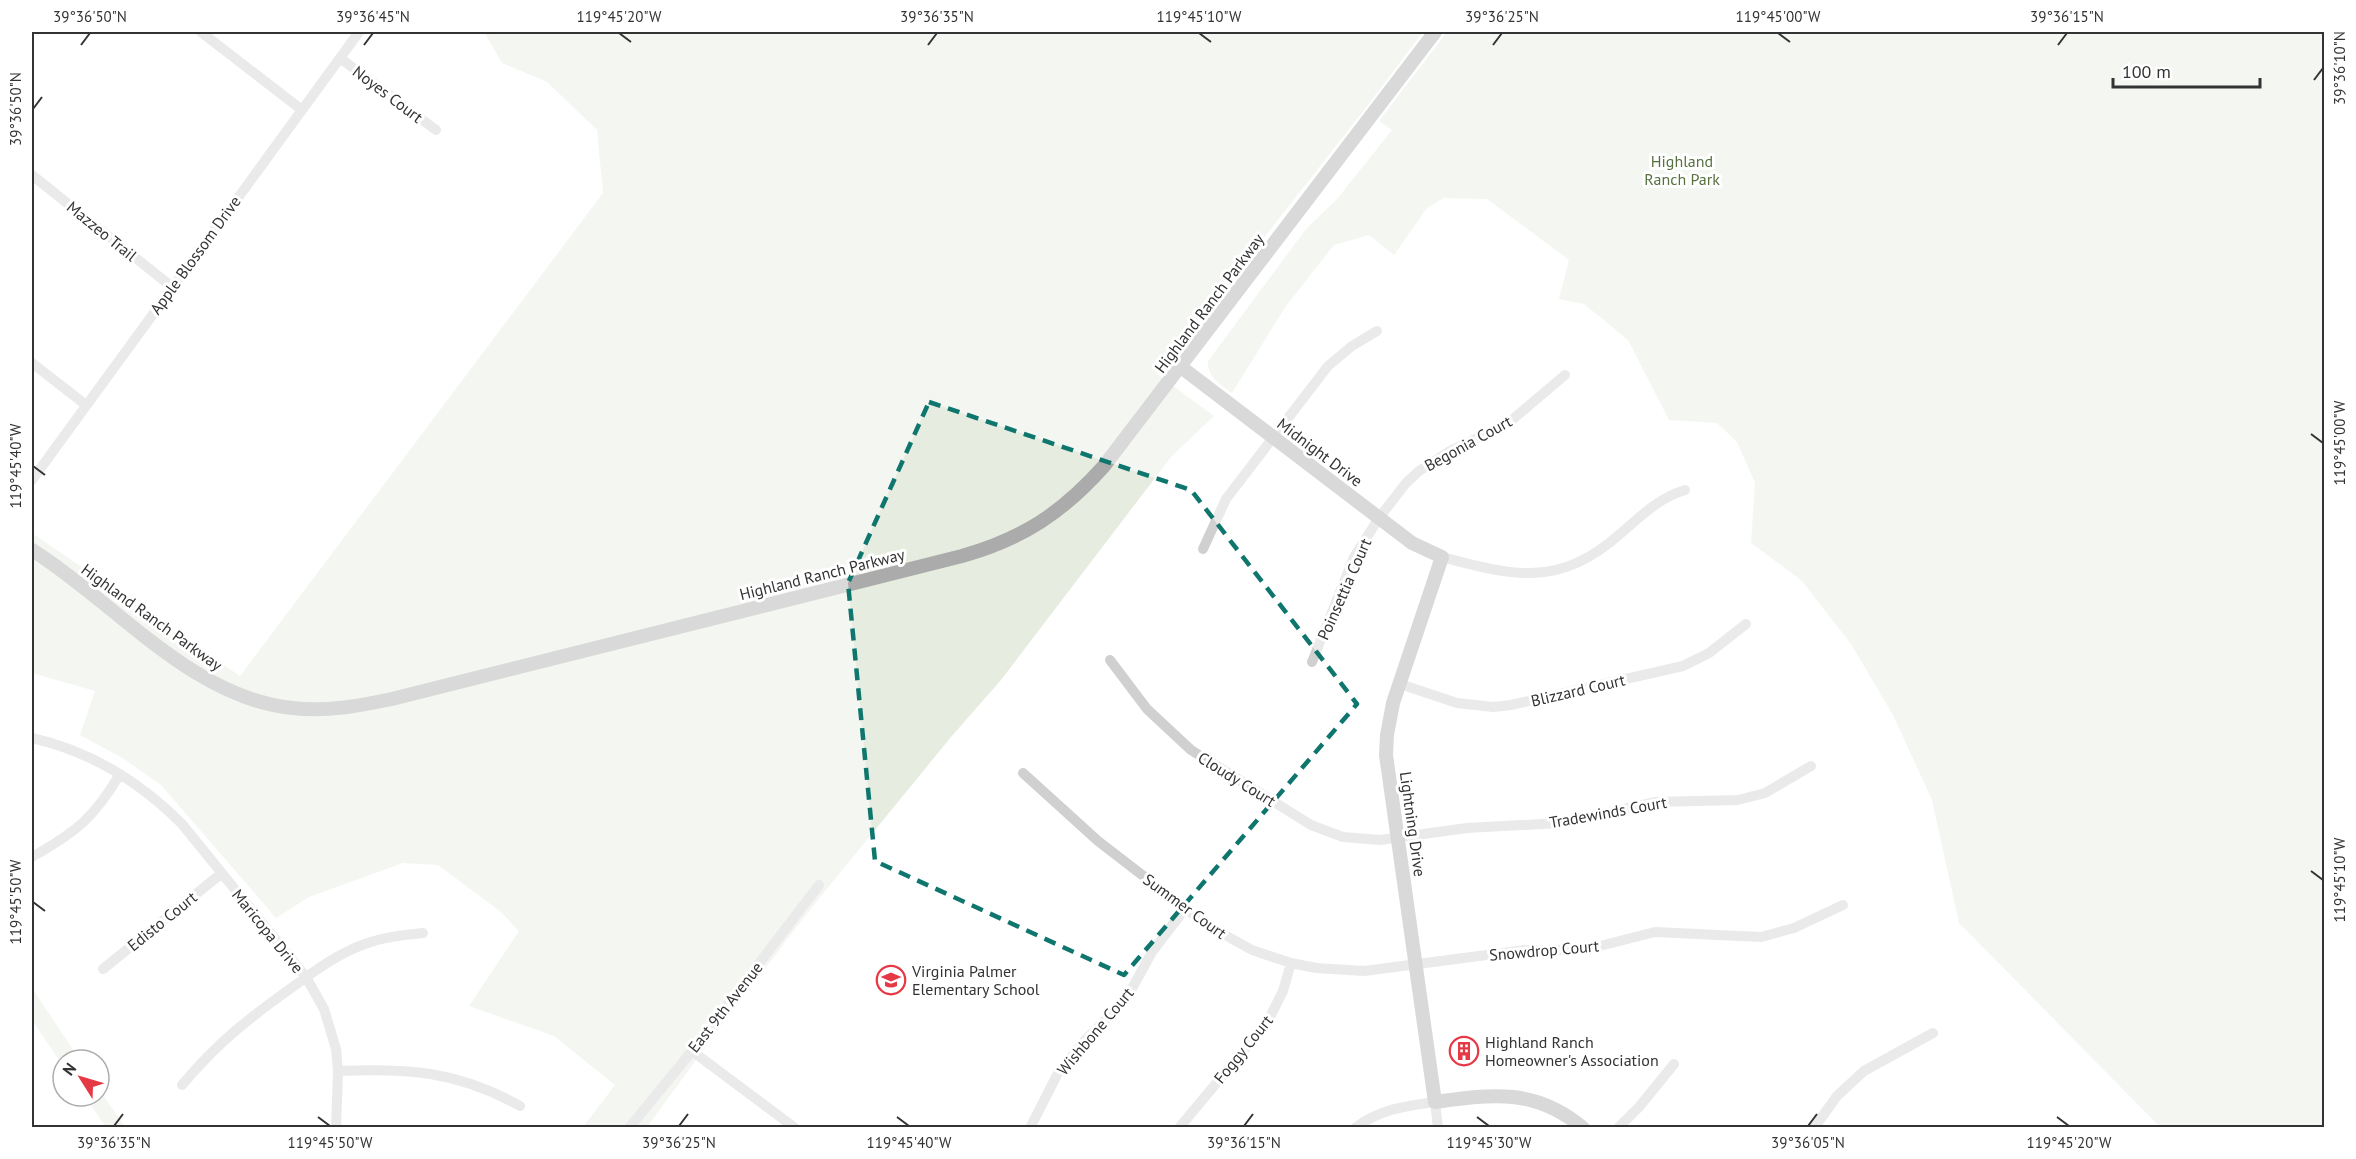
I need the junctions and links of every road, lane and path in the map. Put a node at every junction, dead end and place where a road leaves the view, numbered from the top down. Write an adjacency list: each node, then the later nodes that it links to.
1 (201, 32): 5 (street)
2 (359, 32): 4 (street, Apple Blossom Drive)
3 (1435, 32): 11 (main road, Highland Ranch Parkway)
4 (340, 58): 5 (street, Apple Blossom Drive); 6 (street, Noyes Court)
5 (302, 110): 8 (street, Apple Blossom Drive)
6 (436, 130)
7 (32, 175): 8 (street, Mazzeo Trail)
8 (172, 287): 13 (street, Apple Blossom Drive)
9 (1377, 331): 14 (street)
10 (32, 363): 13 (street)
11 (1181, 367): 14 (main road, Midnight Drive); 19 (main road, Highland Ranch Parkway)
12 (1565, 375): 17 (street, Begonia Court)
13 (86, 405): 15 (street, Apple Blossom Drive)
14 (1273, 437): 17 (main road, Midnight Drive); 18 (street)
15 (32, 480)
16 (1685, 490): 20 (street)
17 (1379, 518): 20 (main road, Midnight Drive); 23 (street, Poinsettia Court)
18 (1203, 549)
19 (32, 550)
20 (1442, 557): 24 (main road, Lightning Drive)
21 (1746, 624): 24 (street, Blizzard Court)
22 (1110, 660): 29 (street, Cloudy Court)
23 (1312, 662)
24 (1400, 684): 29 (main road, Lightning Drive)
25 (32, 738): 28 (street, Maricopa Drive)
26 (1811, 766): 29 (street, Tradewinds Court)
27 (1023, 773): 34 (street, Summer Court)
28 (120, 774): 30 (street); 31 (street, Maricopa Drive)
29 (1398, 838): 37 (main road, Lightning Drive)
30 (32, 857)
31 (222, 873): 38 (street, Edisto Court); 39 (street, Maricopa Drive)
32 (819, 885): 41 (street, East 9th Avenue)
33 (1843, 905): 37 (street, Snowdrop Court)
34 (1185, 909): 36 (street, Summer Court); 50 (street, Wishbone Court)
35 (423, 933): 39 (street)
36 (1291, 963): 37 (street, Summer Court); 51 (street, Foggy Court)
37 (1416, 965): 45 (main road, Lightning Drive)
38 (103, 969)
39 (306, 977): 43 (street, Maricopa Drive); 44 (street)
40 (1933, 1034): 56 (street)
41 (692, 1051): 48 (street, East 9th Avenue); 49 (street)
42 (1674, 1064): 55 (street)
43 (338, 1071): 46 (street); 47 (street, Maricopa Drive)
44 (182, 1085)
45 (1435, 1102): 52 (street); 53 (street); 54 (main road)
46 (520, 1106)
47 (336, 1128)
48 (629, 1128)
49 (795, 1128)
50 (1030, 1128)
51 (1179, 1128)
52 (1355, 1128)
53 (1438, 1128)
54 (1583, 1128)
55 (1618, 1128)
56 (1814, 1128)

